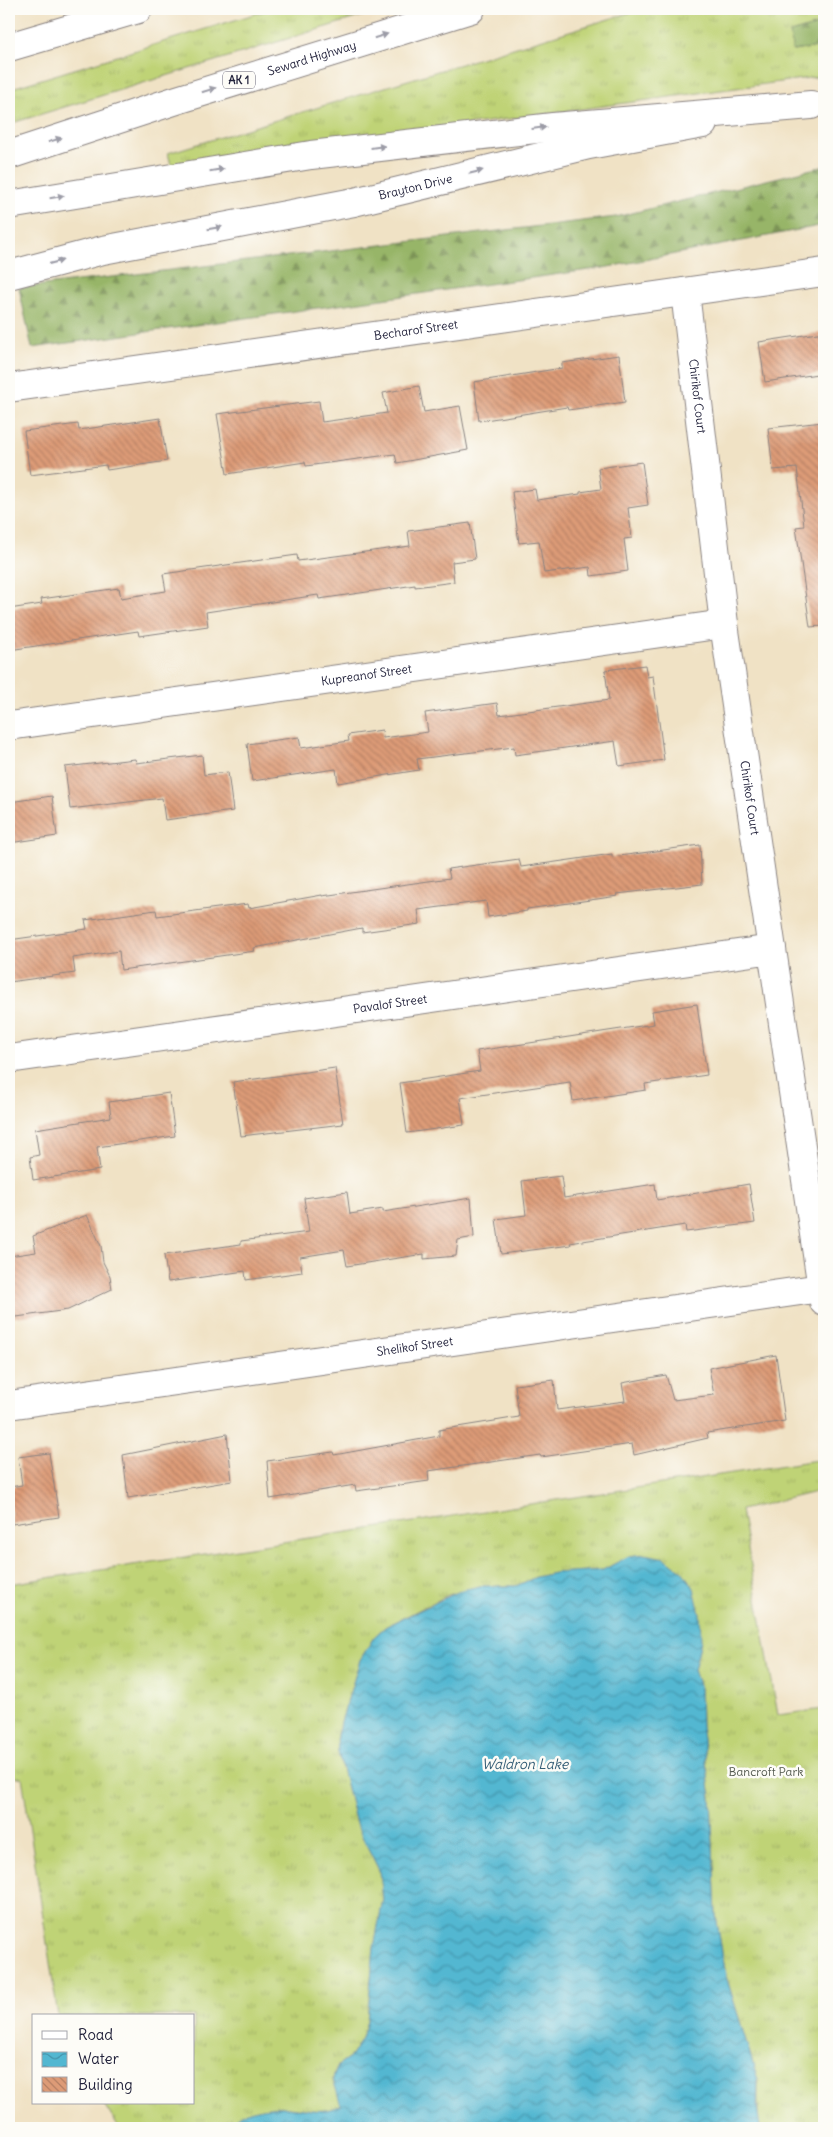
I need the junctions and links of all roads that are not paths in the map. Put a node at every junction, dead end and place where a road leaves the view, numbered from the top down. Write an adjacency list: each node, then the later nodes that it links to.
1 (94, 9): 4 (main road)
2 (138, 9): 4 (main road)
3 (471, 9): 6 (main road, Seward Highway / AK 1, one-way to 3)
4 (9, 47)
5 (818, 104): 7 (main road, one-way to 5); 9 (main road, Brayton Drive, one-way to 5)
6 (9, 156)
7 (9, 205)
8 (824, 272): 10 (main road, Becharof Street)
9 (9, 275)
10 (685, 292): 11 (main road, Becharof Street); 12 (main road, Chirikof Court)
11 (9, 388)
12 (724, 624): 13 (main road, Kupreanof Street); 14 (main road, Chirikof Court)
13 (9, 726)
14 (772, 949): 15 (main road, Pavalof Street); 16 (main road, Chirikof Court)
15 (9, 1059)
16 (823, 1295): 17 (main road, Shelikof Street)
17 (9, 1405)

